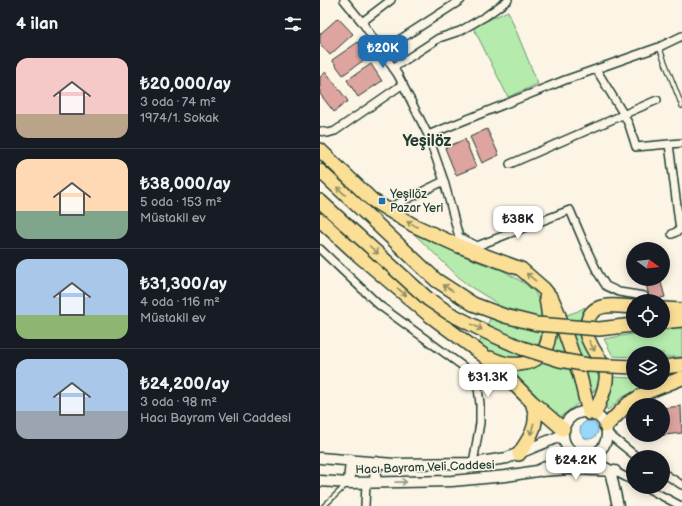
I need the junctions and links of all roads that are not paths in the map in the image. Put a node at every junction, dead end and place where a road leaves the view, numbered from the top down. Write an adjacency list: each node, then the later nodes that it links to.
1 (344, 0): 5 (street)
2 (390, 0): 5 (street)
3 (461, 0): 8 (street)
4 (508, 0): 9 (street)
5 (362, 22): 8 (street)
6 (682, 36): 7 (street)
7 (659, 47): 10 (street); 13 (lane)
8 (382, 51): 9 (street)
9 (393, 68): 11 (street)
10 (596, 69): 14 (street); 16 (street)
11 (403, 84): 15 (street); 16 (street)
12 (657, 100): 14 (street)
13 (682, 106)
14 (624, 115): 18 (street); 20 (street)
15 (320, 132)
16 (428, 135): 22 (street)
17 (682, 143): 18 (street)
18 (669, 144): 26 (street)
19 (320, 150): 24 (highway)
20 (510, 164)
21 (320, 170): 35 (highway, one-way to 21, bridge)
22 (444, 180): 24 (street); 29 (street)
23 (320, 201): 37 (highway, one-way to 37, bridge)
24 (387, 209): 28 (highway, one-way to 24)
25 (320, 220): 36 (highway, one-way to 36)
26 (672, 234)
27 (320, 249): 50 (street)
28 (544, 288): 36 (highway); 40 (highway)
29 (632, 294)
30 (626, 307): 40 (highway, one-way to 40)
31 (670, 309): 32 (highway)
32 (682, 310)
33 (682, 320): 34 (highway)
34 (670, 321)
35 (626, 327)
36 (483, 355): 39 (highway)
37 (626, 367)
38 (682, 378): 41 (highway)
39 (532, 402): 42 (highway); 45 (highway, one-way to 45)
40 (592, 414): 41 (main road); 42 (main road)
41 (607, 430): 43 (street); 46 (main road)
42 (563, 432): 44 (main road); 45 (main road)
43 (628, 450)
44 (574, 453): 46 (main road); 51 (main road, Hacı Bayram Veli Caddesi)
45 (519, 454): 50 (main road)
46 (586, 456): 52 (street)
47 (320, 458): 48 (main road)
48 (351, 460): 49 (main road); 56 (main road)
49 (376, 462): 50 (main road); 57 (main road)
50 (473, 463)
51 (537, 471): 52 (main road); 57 (main road, Hacı Bayram Veli Caddesi, one-way to 51)
52 (615, 471): 53 (street); 62 (main road)
53 (626, 477)
54 (670, 477): 58 (street)
55 (320, 481): 56 (main road, Hacı Bayram Veli Caddesi)
56 (349, 483): 57 (main road, Hacı Bayram Veli Caddesi); 60 (lane)
57 (370, 483): 61 (street)
58 (682, 485)
59 (658, 494): 63 (street)
60 (324, 506)
61 (365, 506)
62 (618, 506)
63 (681, 506)

